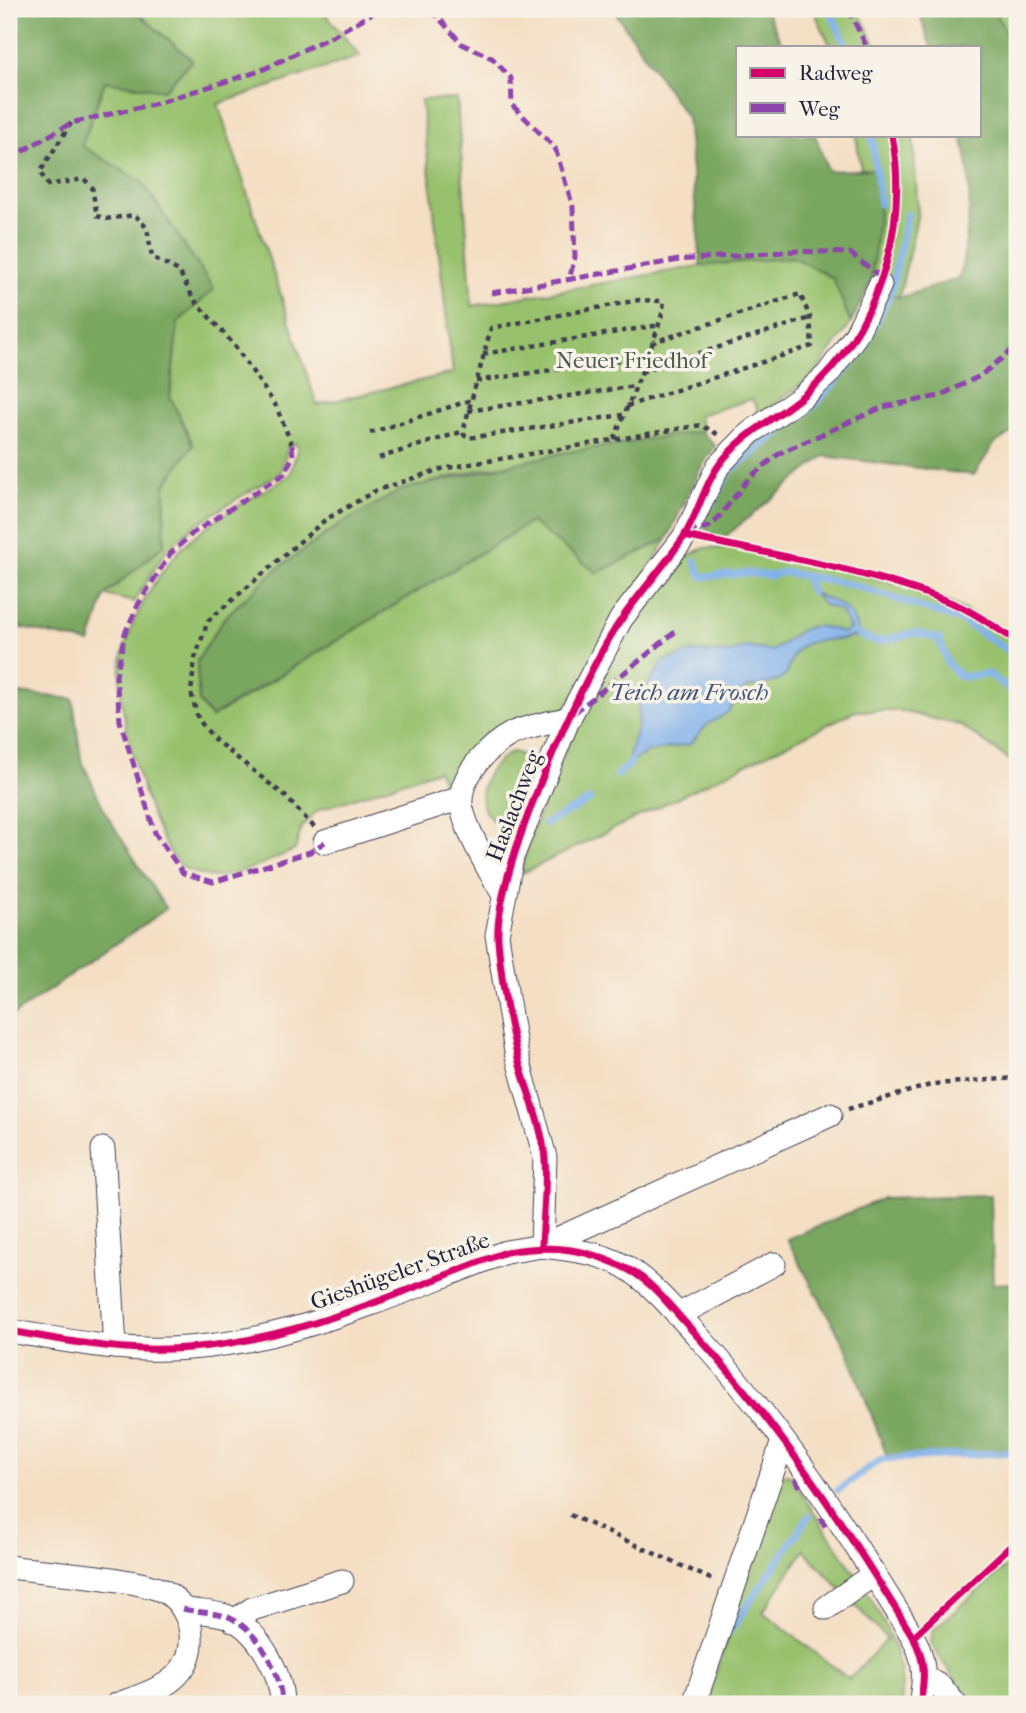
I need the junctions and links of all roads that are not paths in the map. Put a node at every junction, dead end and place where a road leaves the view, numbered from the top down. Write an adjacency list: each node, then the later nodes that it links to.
1 (880, 285): 2 (street, Haslachweg)
2 (569, 718): 3 (street); 5 (street, Haslachweg)
3 (461, 798): 4 (street); 5 (street)
4 (325, 842)
5 (504, 895): 8 (street, Haslachweg)
6 (831, 1115): 8 (street, Gieshügeler Straße)
7 (103, 1149): 12 (street)
8 (542, 1246): 10 (street, Gieshügeler Straße); 12 (street, Gieshügeler Straße)
9 (774, 1264): 10 (street)
10 (678, 1315): 13 (street, Gieshügeler Straße)
11 (9, 1331): 12 (street, Gieshügeler Straße)
12 (115, 1347)
13 (783, 1441): 15 (street, Gieshügeler Straße); 23 (street)
14 (9, 1567): 18 (street)
15 (874, 1574): 17 (street); 20 (street, Gieshügeler Straße)
16 (342, 1581): 19 (street)
17 (826, 1608)
18 (183, 1609): 19 (street); 21 (street)
19 (234, 1621): 22 (street)
20 (925, 1670): 24 (street); 25 (street)
21 (118, 1704)
22 (282, 1704)
23 (694, 1704)
24 (920, 1704)
25 (955, 1704)

